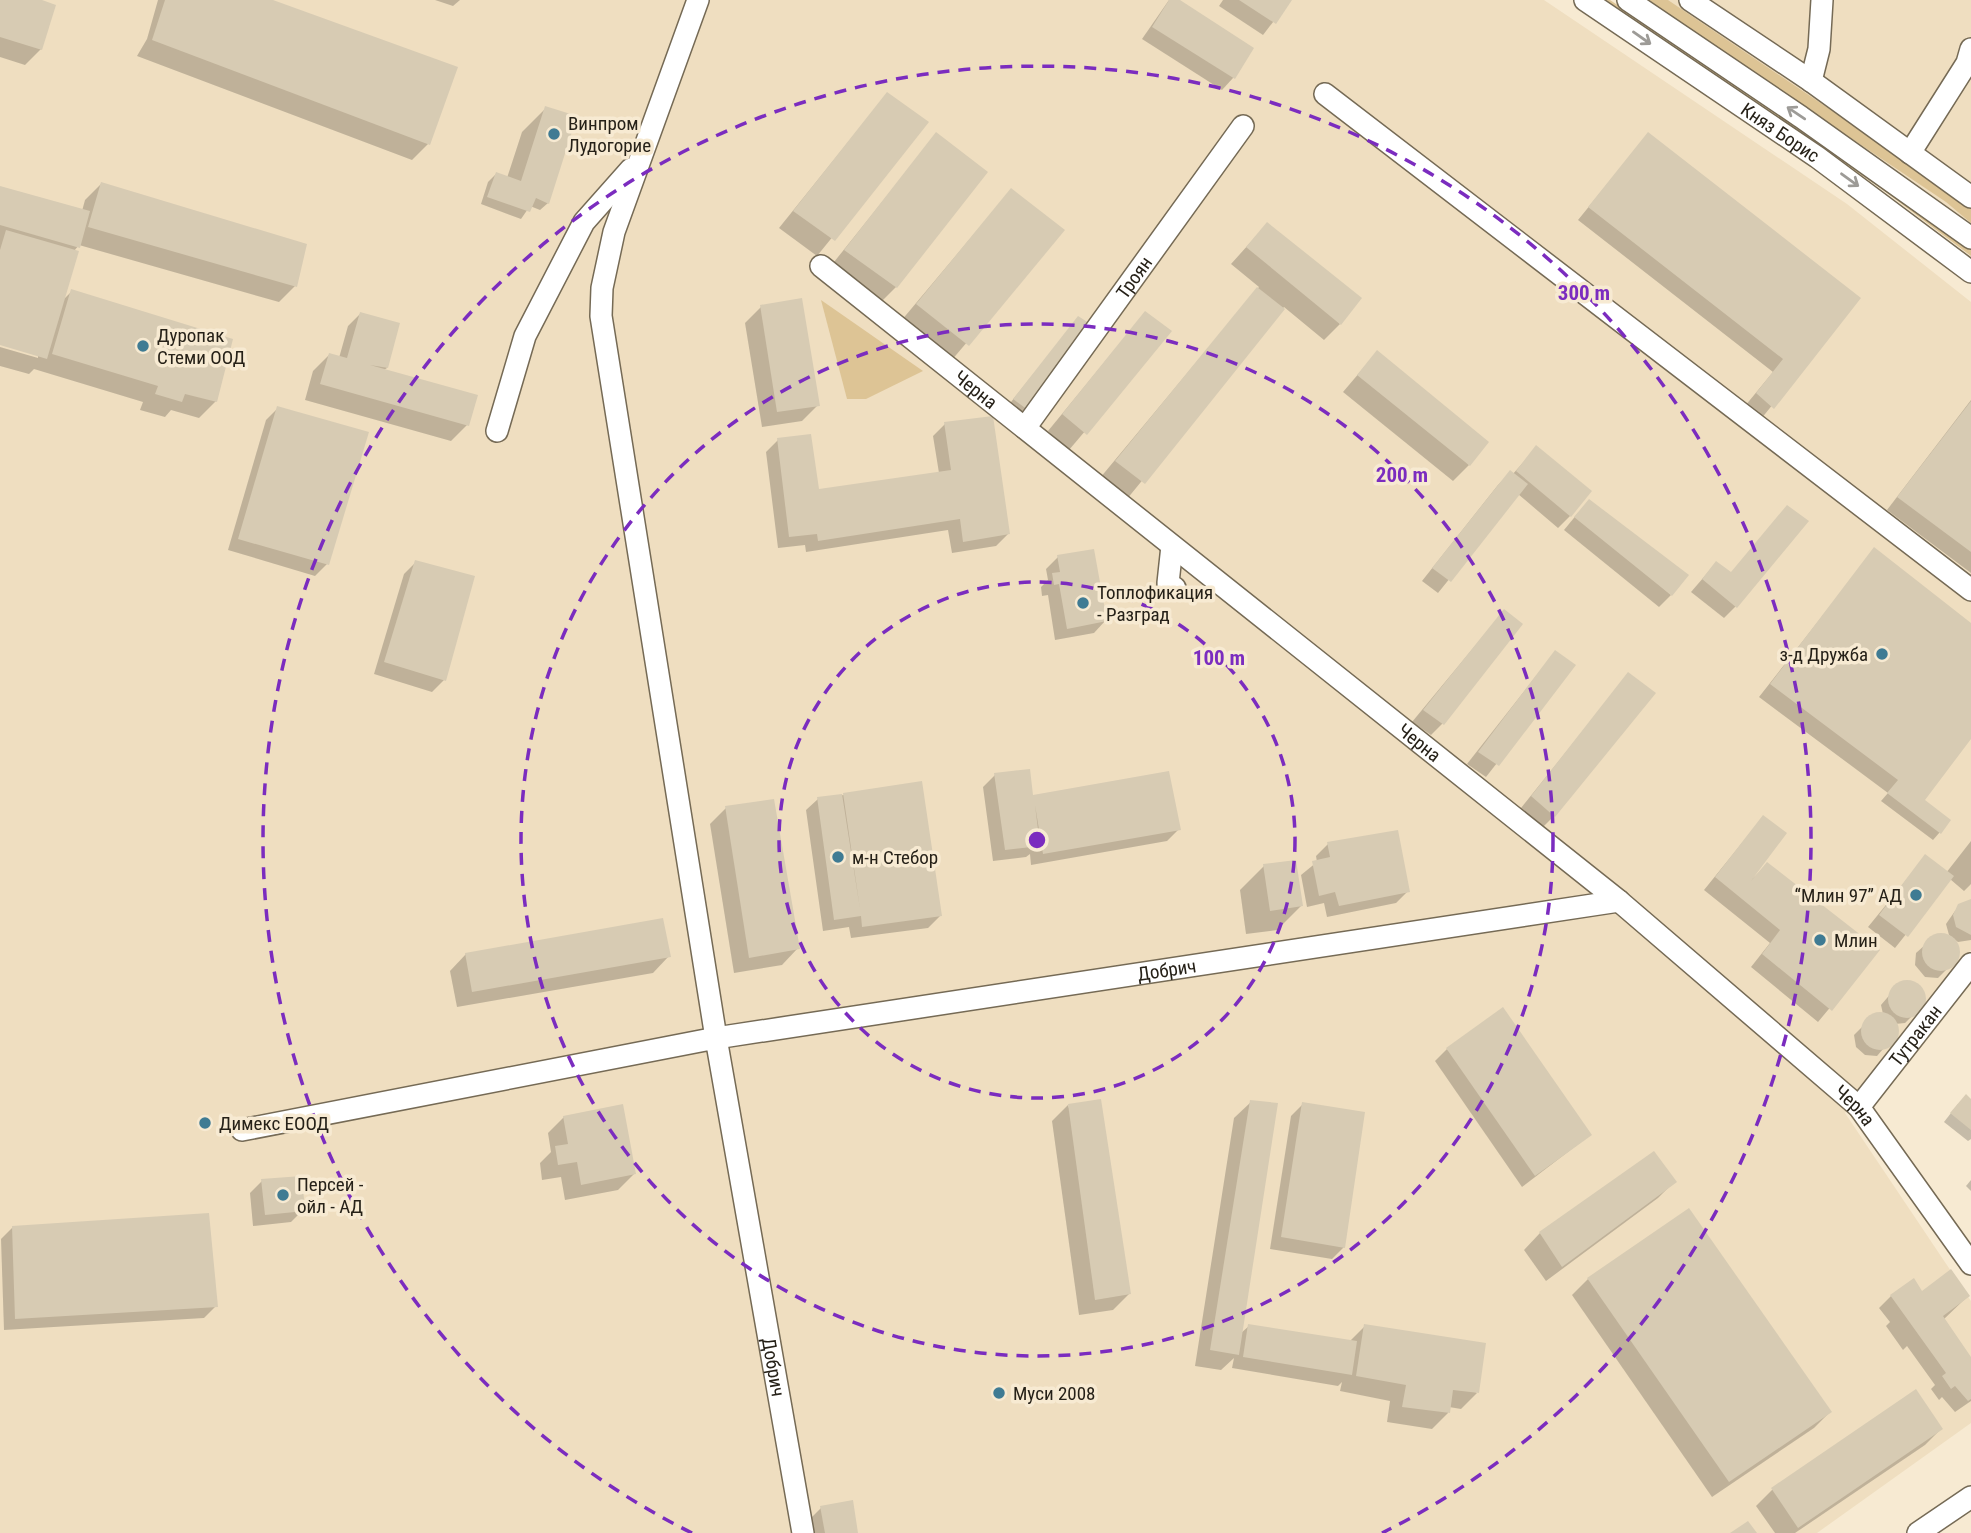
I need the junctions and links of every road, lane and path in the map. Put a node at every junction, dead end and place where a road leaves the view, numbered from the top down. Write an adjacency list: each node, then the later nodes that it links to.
1 (698, 0): 11 (street)
2 (1585, 0): 15 (street, Княз Борис, one-way to 15)
3 (1628, 0): 13 (street, Княз Борис, one-way to 3)
4 (1690, 0): 7 (street)
5 (1822, 0): 7 (street)
6 (1971, 49): 10 (street)
7 (1811, 81): 10 (street)
8 (1325, 94): 20 (street)
9 (1243, 126): 16 (street, Троян)
10 (1910, 153): 12 (street)
11 (638, 163): 17 (street); 23 (street)
12 (1971, 197)
13 (1971, 238)
14 (821, 266): 16 (street, Черна)
15 (1971, 272)
16 (1025, 428): 18 (street, Черна)
17 (497, 430)
18 (1172, 546): 19 (street); 21 (street, Черна)
19 (1175, 588)
20 (1971, 590)
21 (1619, 901): 23 (street, Добрич); 24 (street, Черна)
22 (1971, 964): 24 (street, Тутракан)
23 (716, 1038): 25 (street, Добрич); 28 (street, Добрич)
24 (1859, 1107): 26 (street, Черна)
25 (242, 1130)
26 (1971, 1264)
27 (1971, 1497): 29 (street)
28 (803, 1533)
29 (1918, 1533)

